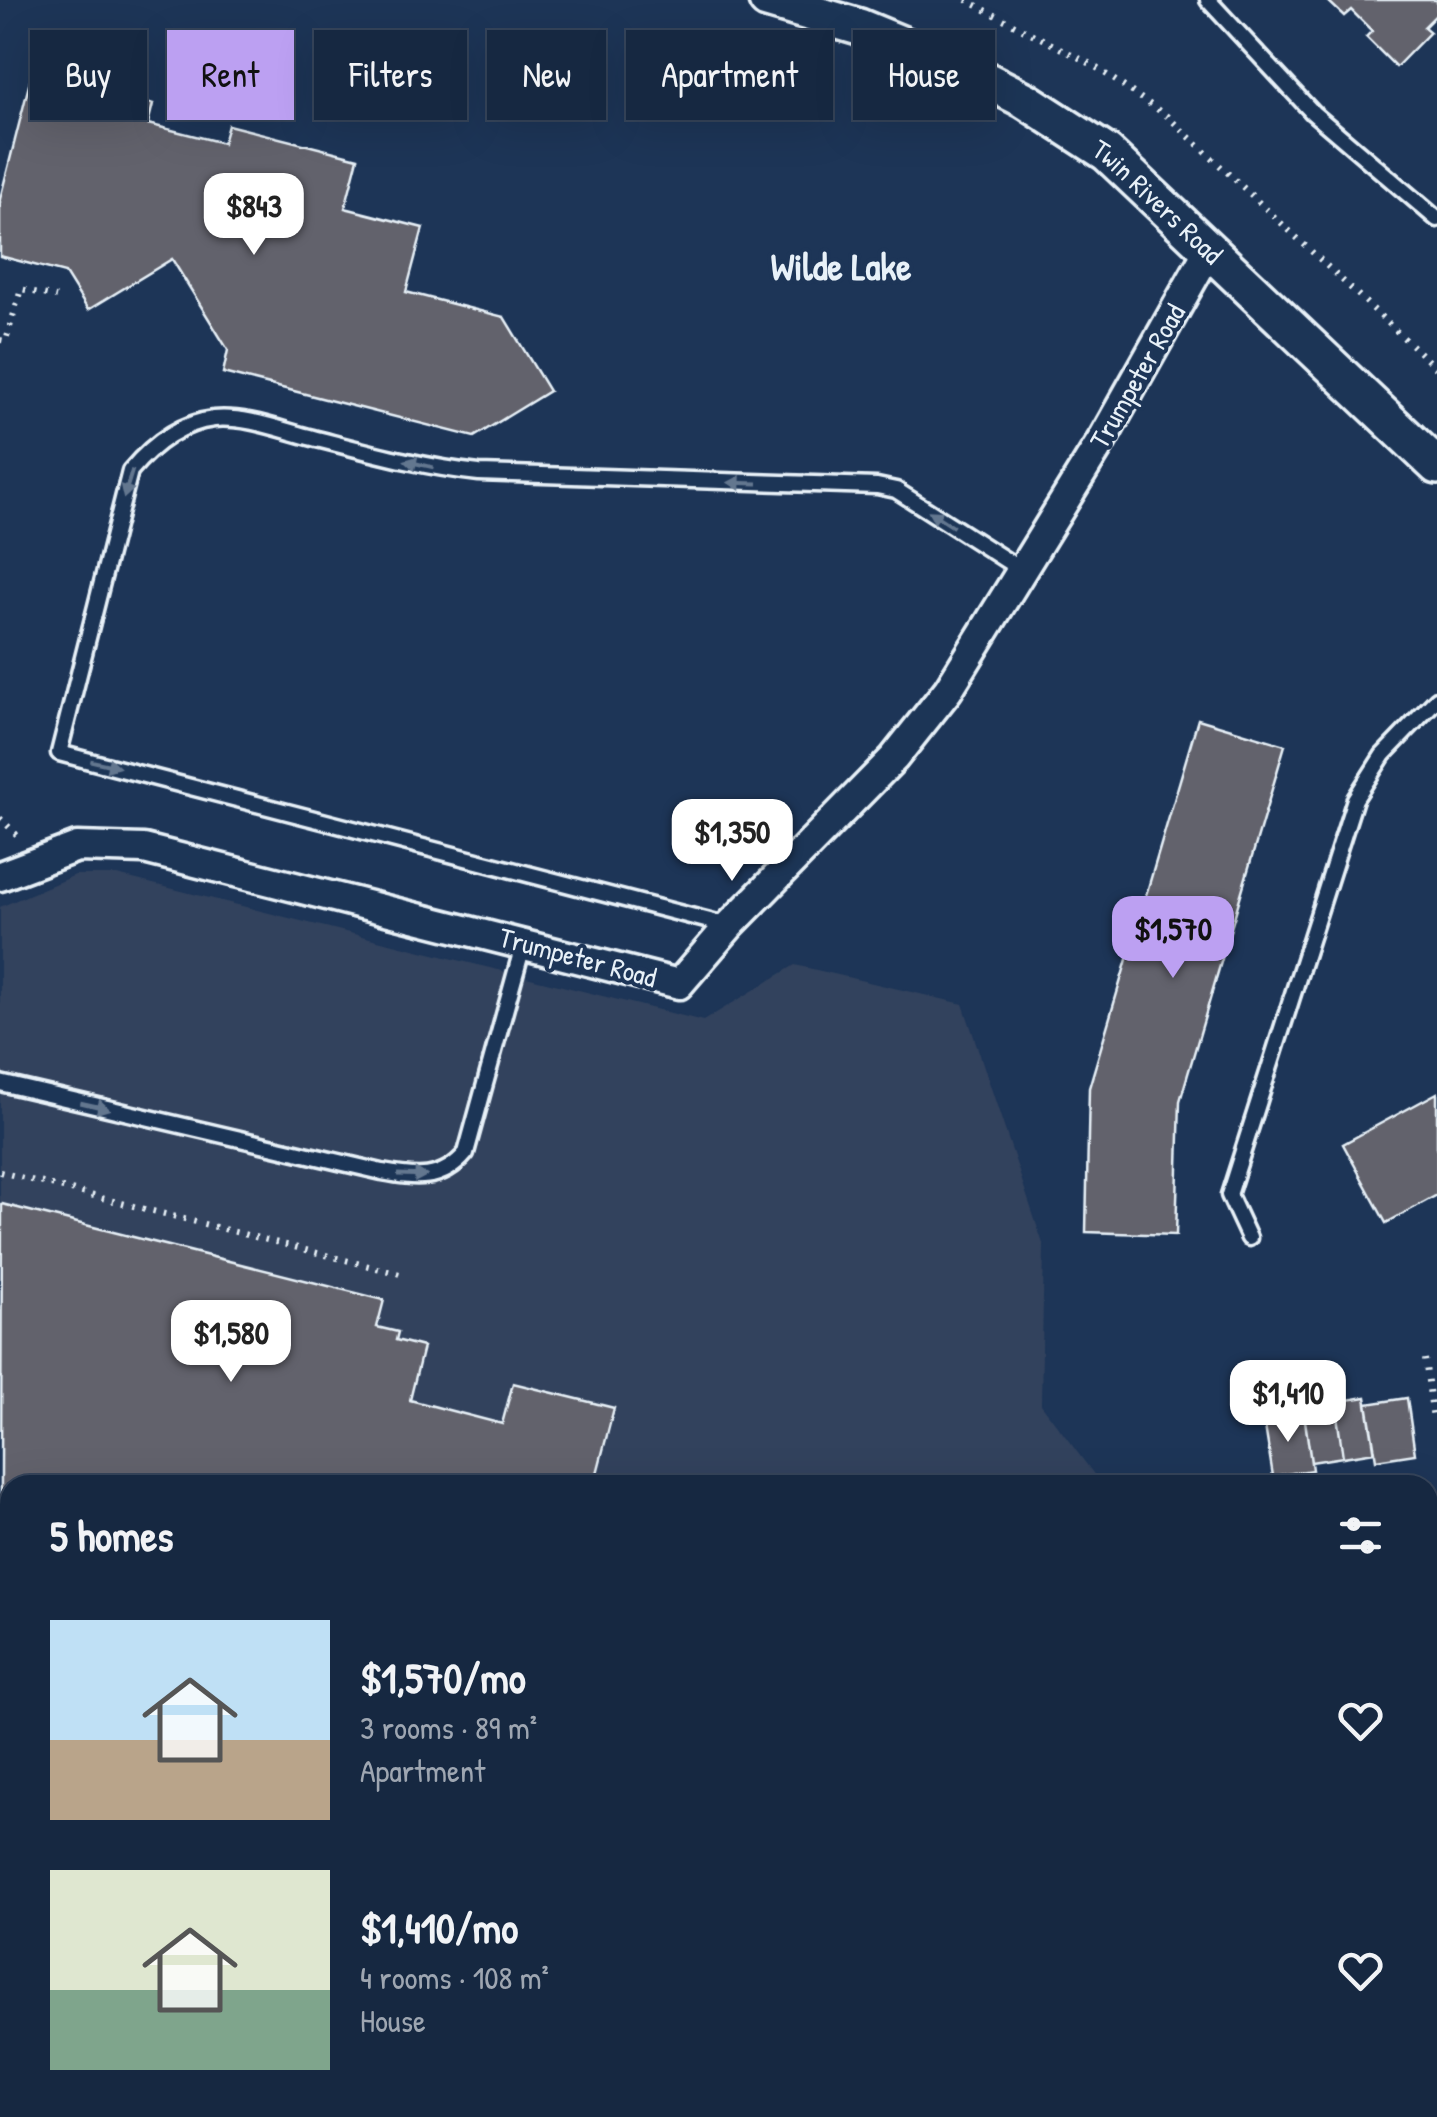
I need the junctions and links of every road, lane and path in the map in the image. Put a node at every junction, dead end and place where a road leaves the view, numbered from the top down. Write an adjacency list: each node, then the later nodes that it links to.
1 (767, 0): 4 (street, Twin Rivers Road)
2 (966, 0): 9 (path)
3 (1208, 0): 5 (lane)
4 (821, 8): 6 (street, Twin Rivers Road)
5 (1437, 220)
6 (1210, 248): 10 (street, Twin Rivers Road); 11 (street, Trumpeter Road)
7 (56, 297): 8 (path)
8 (0, 340)
9 (1437, 369)
10 (1437, 466)
11 (1023, 572): 16 (street, Trumpeter Road); 16 (lane, one-way to 16)
12 (1437, 699): 20 (lane)
13 (0, 818): 14 (path)
14 (22, 841)
15 (0, 876): 17 (street, Trumpeter Road)
16 (729, 926): 17 (street, Trumpeter Road)
17 (524, 942): 18 (lane, one-way to 17)
18 (0, 1084)
19 (0, 1172): 21 (path)
20 (1248, 1238)
21 (400, 1274)
22 (1425, 1359): 23 (path)
23 (1437, 1418)

